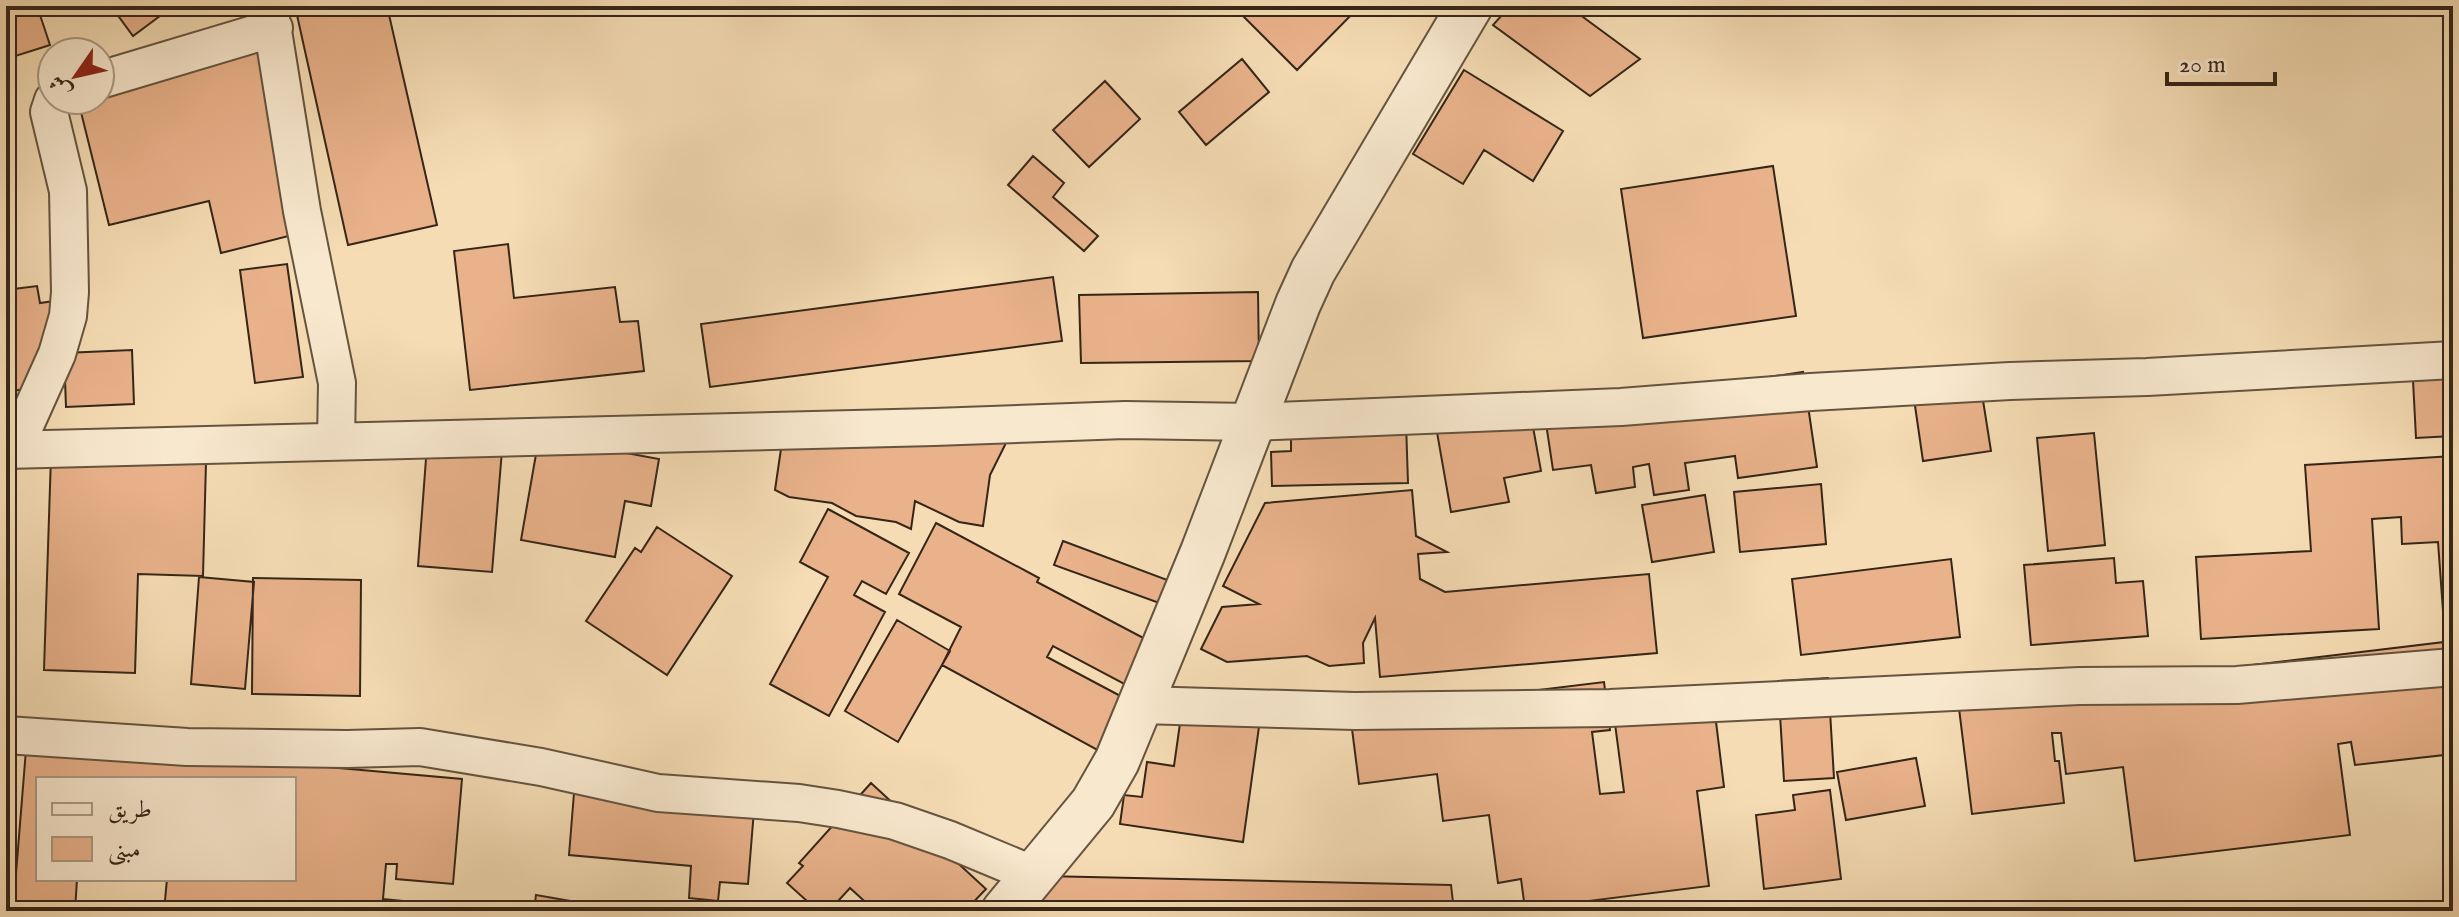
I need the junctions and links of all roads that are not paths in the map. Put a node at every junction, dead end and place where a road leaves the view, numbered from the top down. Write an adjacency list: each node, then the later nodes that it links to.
1 (1470, 6): 6 (street)
2 (272, 17): 3 (street); 7 (street)
3 (116, 74)
4 (50, 116): 8 (street)
5 (2453, 360): 6 (street)
6 (1253, 422): 7 (street); 10 (street)
7 (336, 441): 8 (street)
8 (10, 450)
9 (2453, 667): 10 (street)
10 (1140, 705): 12 (street)
11 (6, 735): 12 (street)
12 (1034, 875): 13 (street)
13 (1004, 911)

